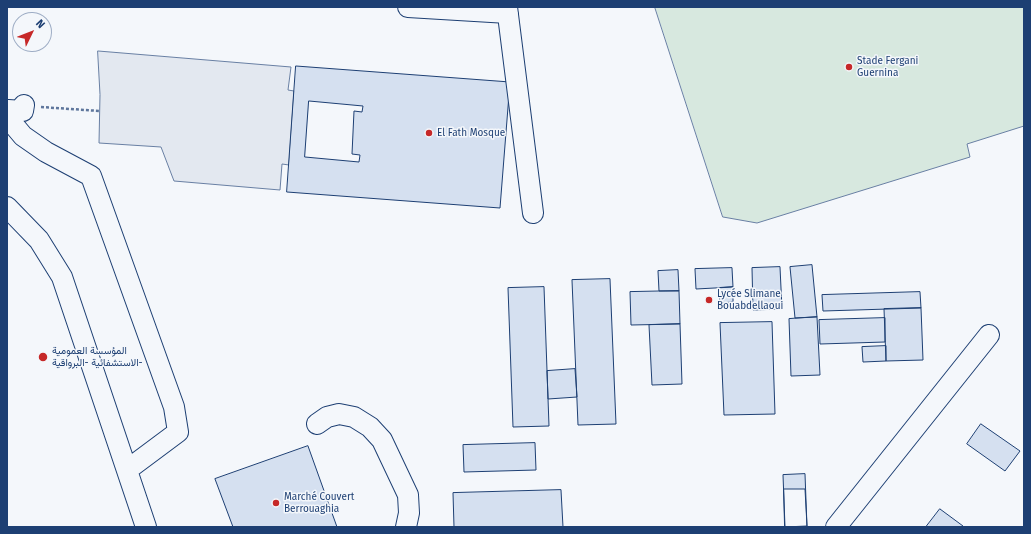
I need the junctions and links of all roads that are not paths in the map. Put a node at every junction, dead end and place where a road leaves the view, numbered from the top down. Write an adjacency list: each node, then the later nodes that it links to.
1 (408, 7): 2 (street)
2 (508, 10): 5 (street)
3 (13, 112): 8 (street)
4 (7, 207): 8 (street)
5 (533, 213)
6 (989, 335): 11 (street)
7 (317, 424): 10 (street)
8 (126, 470): 9 (street)
9 (146, 527)
10 (406, 527)
11 (836, 527)

